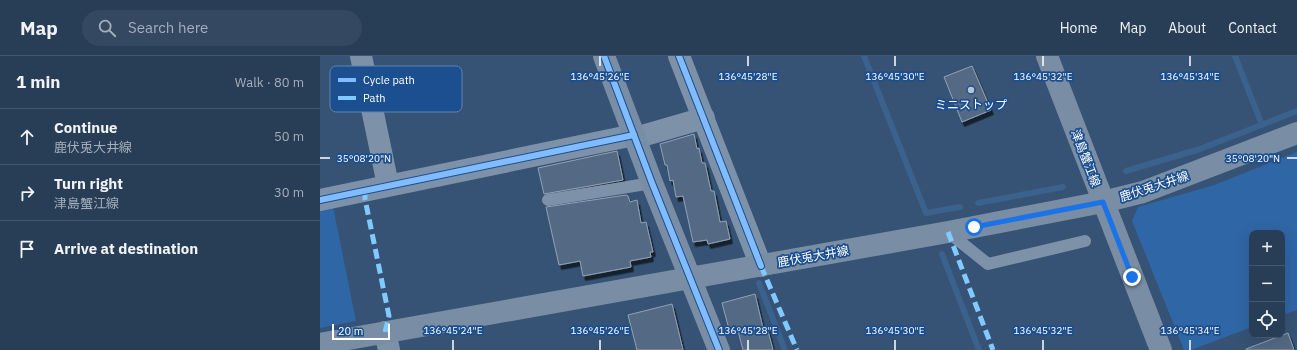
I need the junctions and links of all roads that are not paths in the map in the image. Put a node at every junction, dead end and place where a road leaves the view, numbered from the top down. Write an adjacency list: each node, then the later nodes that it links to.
1 (360, 56): 5 (street)
2 (604, 56): 9 (main road)
3 (680, 56): 7 (street)
4 (1047, 56): 14 (main road, 津島蟹江線)
5 (362, 66)
6 (372, 112): 11 (street)
7 (698, 120): 9 (street); 17 (street)
8 (1297, 133): 14 (main road, 鹿伏兎大井線)
9 (635, 136): 10 (main road); 11 (street)
10 (652, 183): 13 (lane); 18 (main road)
11 (388, 185): 12 (street)
12 (320, 200)
13 (548, 200)
14 (1103, 202): 15 (main road, 鹿伏兎大井線); 22 (main road, 津島蟹江線)
15 (948, 232): 16 (lane); 17 (main road, 鹿伏兎大井線)
16 (1085, 241)
17 (761, 266): 18 (main road, 鹿伏兎大井線)
18 (691, 278): 19 (main road, 鹿伏兎大井線); 21 (main road)
19 (387, 341): 20 (main road, 鹿伏兎大井線)
20 (320, 344)
21 (719, 350)
22 (1161, 350)

